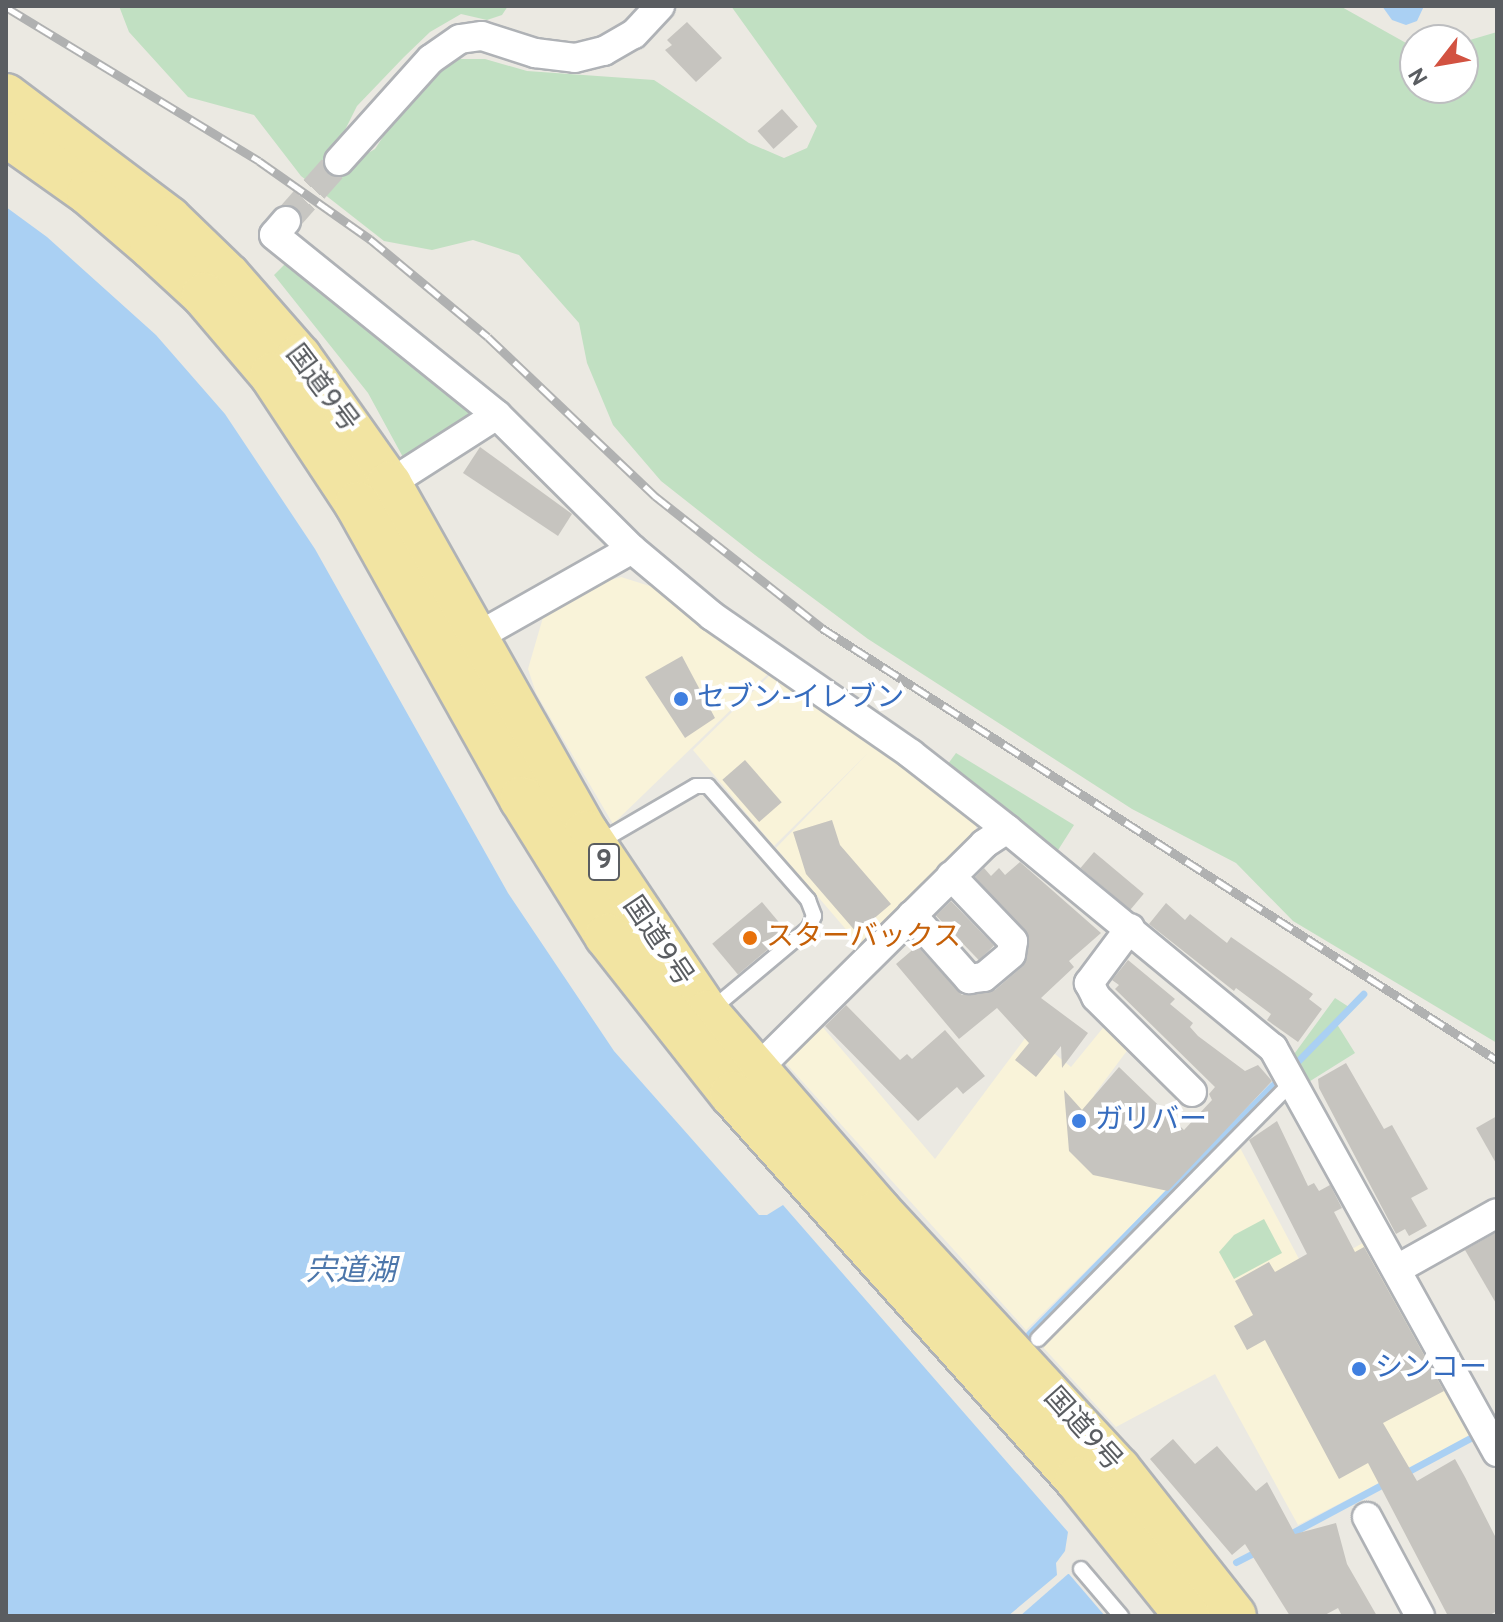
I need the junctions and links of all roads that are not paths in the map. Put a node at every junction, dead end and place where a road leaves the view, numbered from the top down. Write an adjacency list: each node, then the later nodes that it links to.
1 (660, 6): 4 (street)
2 (6, 96): 7 (highway, 国道9号 / 9)
3 (6, 134): 9 (highway, 国道9号 / 9)
4 (339, 161)
5 (286, 221): 6 (street)
6 (497, 415): 7 (street); 8 (street)
7 (389, 484): 9 (highway, 国道9号 / 9)
8 (632, 549): 9 (street); 10 (street)
9 (457, 647): 11 (highway, 国道9号 / 9); 26 (highway, 国道9号 / 9)
10 (1007, 829): 12 (street); 14 (street)
11 (594, 846): 15 (highway, 国道9号 / 9); 15 (lane)
12 (951, 876): 13 (street); 13 (street)
13 (912, 915): 16 (street)
14 (1130, 928): 17 (street); 18 (street)
15 (707, 1013): 16 (highway, 国道9号 / 9)
16 (755, 1071): 27 (highway, 国道9号 / 9)
17 (1293, 1081): 20 (street); 21 (lane)
18 (1192, 1092)
19 (1497, 1213): 20 (street)
20 (1399, 1268): 22 (street)
21 (1038, 1339)
22 (1497, 1452)
23 (1367, 1517): 28 (street)
24 (1081, 1569): 25 (lane)
25 (1121, 1616)
26 (1187, 1616)
27 (1234, 1616)
28 (1420, 1616)

